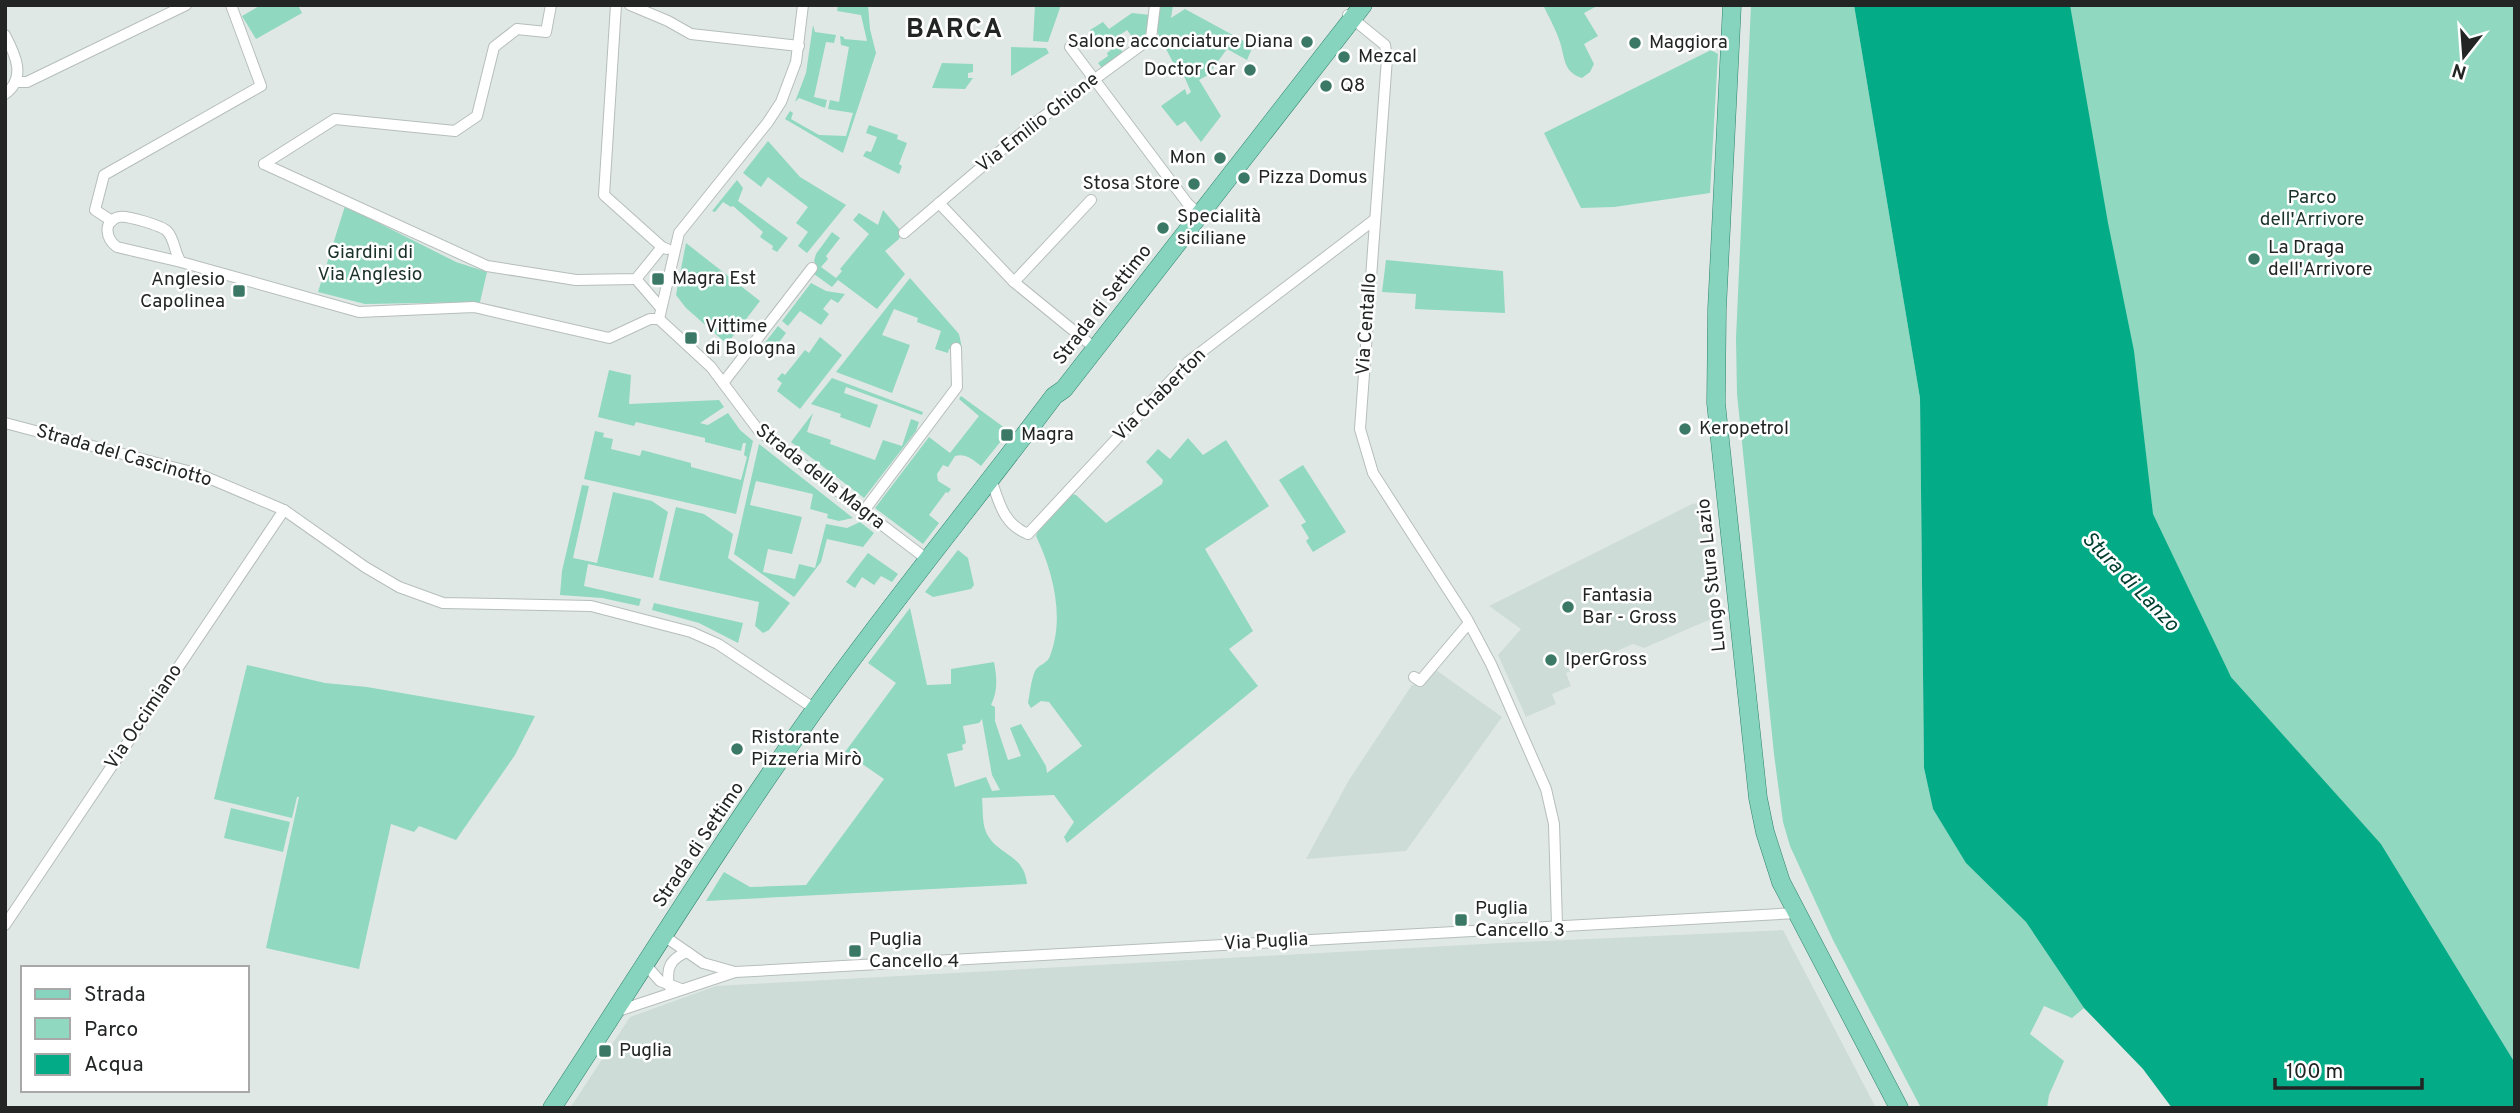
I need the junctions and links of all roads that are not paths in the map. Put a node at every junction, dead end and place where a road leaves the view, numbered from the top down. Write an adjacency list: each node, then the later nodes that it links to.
1 (186, 5): 16 (street)
2 (231, 5): 22 (street)
3 (551, 5): 28 (street)
4 (615, 5): 24 (street)
5 (629, 5): 11 (street)
6 (803, 5): 12 (street)
7 (1155, 5): 15 (street, Via Emilio Ghione)
8 (1732, 5): 42 (main road, Lungo Stura Lazio)
9 (1353, 11): 20 (main road, Strada di Settimo); 21 (street, Via Centallo)
10 (5, 35): 16 (street)
11 (713, 36): 12 (street); 14 (street)
12 (799, 46): 25 (street)
13 (1070, 47): 15 (street)
14 (709, 50)
15 (1095, 78): 19 (street, Via Emilio Ghione); 20 (street)
16 (15, 82): 17 (street)
17 (5, 94)
18 (1091, 200): 29 (street)
19 (939, 203): 23 (street, Via Emilio Ghione); 29 (street)
20 (1197, 212): 31 (main road, Strada di Settimo)
21 (1374, 220): 35 (street, Via Chaberton); 39 (street, Via Centallo)
22 (112, 221): 26 (street); 26 (street)
23 (904, 233)
24 (662, 247): 25 (street); 28 (street)
25 (674, 251): 30 (street)
26 (181, 262): 30 (street)
27 (812, 268): 33 (street)
28 (636, 279): 30 (street, Strada della Magra)
29 (1014, 282): 31 (street)
30 (660, 314): 33 (street, Strada della Magra)
31 (1092, 347): 35 (main road, Strada di Settimo)
32 (956, 348): 37 (street)
33 (723, 383): 37 (street, Strada della Magra)
34 (5, 424): 36 (street, Strada del Cascinotto)
35 (991, 479): 38 (main road, Strada di Settimo)
36 (284, 510): 41 (street, Strada del Cascinotto); 43 (street, Via Occimiano)
37 (863, 512): 38 (street, Strada della Magra)
38 (928, 560): 41 (main road, Strada di Settimo)
39 (1469, 623): 40 (street); 44 (street, Via Centallo)
40 (1414, 677)
41 (815, 709): 45 (main road, Strada di Settimo)
42 (1797, 914): 44 (street, Via Puglia); 53 (main road, Lungo Stura Lazio)
43 (5, 925)
44 (1557, 925): 48 (street, Via Puglia)
45 (664, 936): 46 (street, Via Puglia); 47 (main road, Strada di Settimo)
46 (687, 952): 48 (street, Via Puglia); 49 (street)
47 (645, 964): 49 (street); 51 (main road, Strada di Settimo)
48 (735, 972): 50 (street, Via Puglia)
49 (669, 986): 50 (street)
50 (681, 989): 51 (street, Via Puglia)
51 (615, 1012): 52 (main road, Strada di Settimo)
52 (552, 1108)
53 (1899, 1108)

